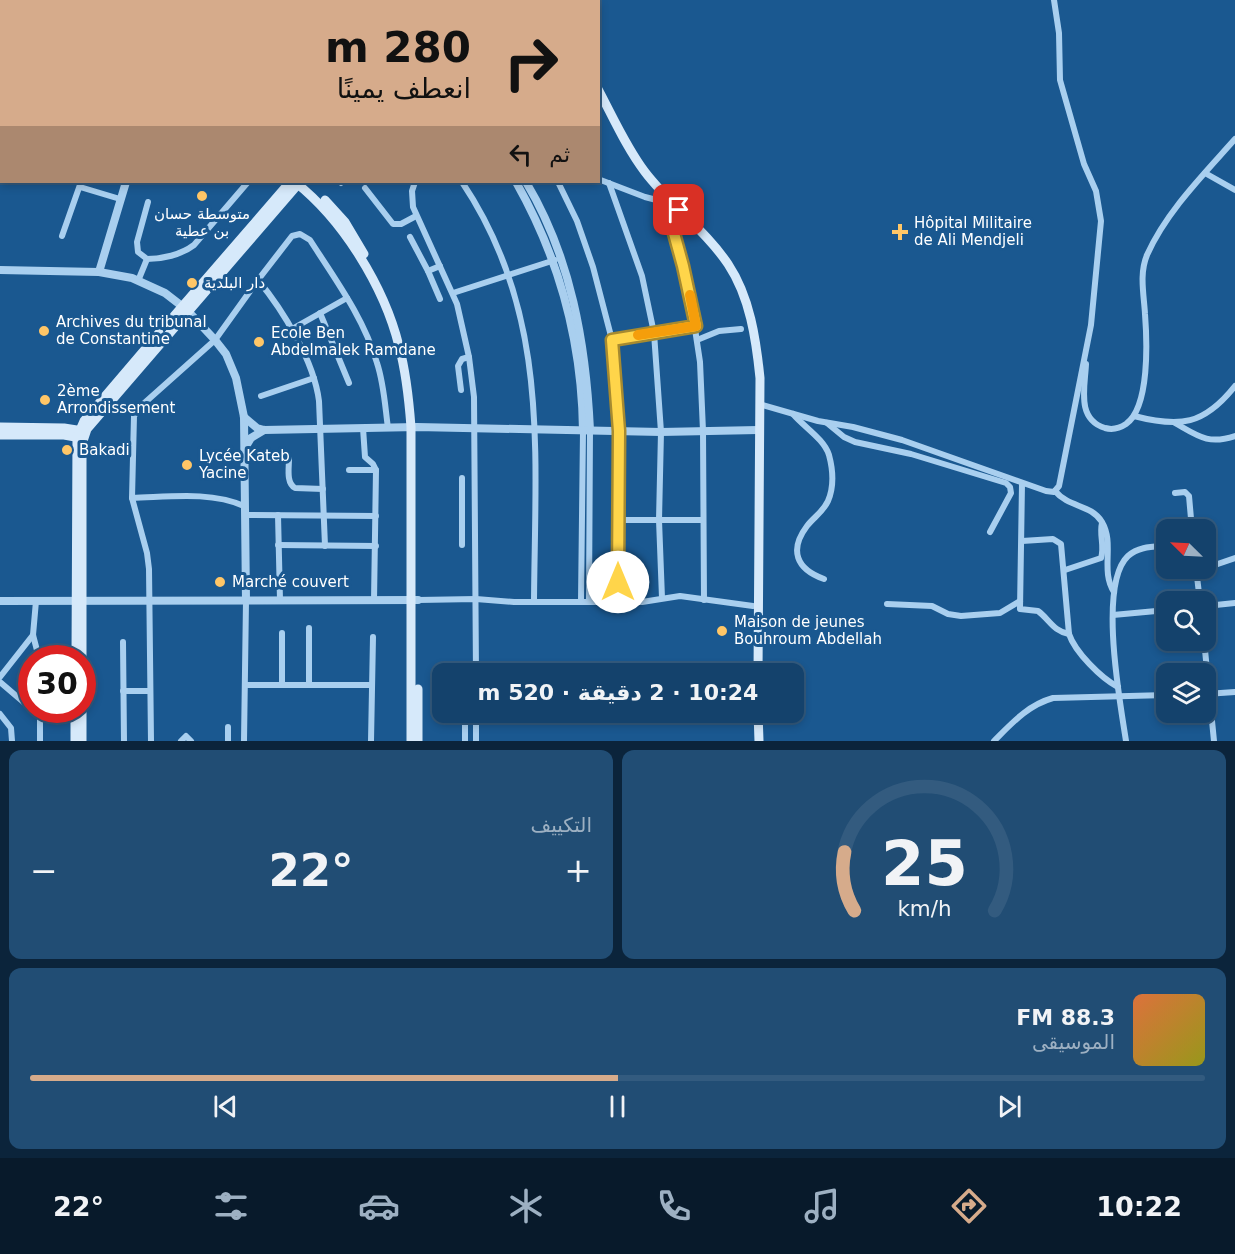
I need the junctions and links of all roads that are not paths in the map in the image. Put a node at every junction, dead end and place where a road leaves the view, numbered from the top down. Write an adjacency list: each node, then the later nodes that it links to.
1 (1054, 0): 46 (street)
2 (600, 93): 21 (main road)
3 (1235, 139): 4 (street)
4 (1205, 173): 18 (street); 55 (street)
5 (600, 181): 15 (street)
6 (126, 183): 19 (street)
7 (247, 183): 25 (street)
8 (297, 183): 37 (main road)
9 (299, 183): 61 (main road)
10 (415, 183): 22 (street)
11 (463, 183): 31 (street)
12 (517, 183): 26 (street)
13 (527, 183): 26 (street)
14 (558, 183): 44 (street)
15 (609, 183): 21 (street); 42 (street)
16 (80, 184): 19 (street); 23 (street)
17 (365, 188): 22 (street)
18 (1235, 190)
19 (120, 199): 30 (street)
20 (148, 202): 25 (street)
21 (677, 208): 39 (street); 53 (main road)
22 (416, 216): 27 (street)
23 (62, 236)
24 (410, 237): 29 (street)
25 (147, 259): 33 (street)
26 (557, 260): 31 (street); 70 (street)
27 (441, 266): 29 (street); 34 (street)
28 (0, 270): 30 (street)
29 (428, 271): 36 (street)
30 (99, 272): 33 (street)
31 (510, 276): 34 (street); 65 (street)
32 (258, 280): 35 (street); 40 (street); 43 (street)
33 (138, 281): 37 (street)
34 (453, 293): 47 (street)
35 (347, 297): 38 (street); 63 (street)
36 (440, 299)
37 (184, 308): 43 (street); 57 (main road); 75 (main road)
38 (320, 313): 40 (street); 49 (street)
39 (696, 326): 42 (street); 45 (street)
40 (292, 329): 48 (street)
41 (741, 329): 45 (street)
42 (654, 333): 44 (street); 73 (street)
43 (215, 340): 56 (street); 86 (street)
44 (612, 340): 71 (street)
45 (697, 340): 72 (street)
46 (1087, 346): 55 (street); 84 (street)
47 (469, 357): 51 (street); 64 (street)
48 (314, 378): 52 (street); 67 (street)
49 (349, 383)
50 (1235, 386): 59 (street)
51 (461, 390)
52 (261, 396)
53 (759, 404): 54 (street); 68 (main road)
54 (792, 414): 58 (street); 108 (street)
55 (1134, 416): 59 (street)
56 (244, 417): 66 (street); 77 (street)
57 (85, 419): 69 (main road); 75 (main road)
58 (827, 422): 82 (street); 98 (street)
59 (1174, 423): 76 (street)
60 (0, 427): 69 (main road)
61 (414, 427): 63 (street); 64 (street); 113 (main road)
62 (363, 428): 63 (street); 67 (street); 79 (street)
63 (388, 428)
64 (475, 428): 65 (street); 87 (street)
65 (535, 429): 70 (street); 124 (street)
66 (264, 430): 67 (street); 77 (street)
67 (320, 430): 83 (street)
68 (758, 430): 72 (street); 129 (main road); 143 (main road)
69 (64, 431): 74 (main road); 75 (main road); 75 (main road)
70 (587, 431): 71 (street); 121 (street); 122 (street)
71 (619, 431): 73 (street); 94 (street)
72 (703, 431): 73 (street); 96 (street)
73 (661, 432): 95 (street)
74 (0, 435)
75 (80, 436): 117 (main road)
76 (1235, 436)
77 (244, 449): 89 (street)
78 (290, 459): 83 (street)
79 (376, 470): 80 (street); 92 (street)
80 (349, 471)
81 (462, 478): 88 (street)
82 (1022, 484): 84 (street); 99 (street)
83 (323, 489): 91 (street)
84 (1055, 491): 97 (street)
85 (1175, 493): 93 (street)
86 (132, 498): 89 (street); 118 (street)
87 (476, 509): 88 (street); 111 (street)
88 (463, 510): 101 (street)
89 (244, 511): 90 (street); 119 (street)
90 (278, 515): 91 (street); 100 (street)
91 (324, 515): 92 (street); 102 (street)
92 (376, 516): 103 (street)
93 (1191, 519)
94 (618, 520): 95 (street); 125 (street)
95 (659, 520): 96 (street); 110 (street)
96 (703, 520): 114 (street)
97 (1102, 523): 107 (street); 109 (street)
98 (990, 532)
99 (1022, 541): 107 (street); 123 (street)
100 (278, 545): 102 (street); 112 (street)
101 (462, 545)
102 (325, 546): 103 (street)
103 (376, 546): 120 (street)
104 (1156, 547): 109 (street)
105 (1235, 558): 106 (street)
106 (1216, 564)
107 (1065, 570): 134 (street)
108 (824, 579)
109 (1114, 592): 131 (street)
110 (662, 598): 114 (street); 125 (street)
111 (476, 599): 113 (street); 124 (street); 141 (street)
112 (280, 600): 119 (street); 120 (street)
113 (415, 600): 120 (street); 179 (main road); 180 (main road)
114 (704, 600): 129 (street)
115 (0, 601): 116 (street)
116 (36, 601): 117 (street); 135 (street)
117 (79, 601): 118 (street); 139 (main road); 140 (main road)
118 (150, 601): 119 (street); 152 (street)
119 (246, 601): 146 (street)
120 (374, 601)
121 (581, 601): 122 (street); 124 (street)
122 (590, 601): 125 (street)
123 (1020, 601): 127 (street); 134 (street)
124 (534, 602)
125 (618, 602)
126 (1235, 603): 128 (street)
127 (887, 604)
128 (1216, 605)
129 (753, 606): 142 (main road)
130 (1156, 611): 131 (street)
131 (1113, 615): 150 (street)
132 (309, 628): 148 (street)
133 (282, 633): 147 (street)
134 (1069, 634): 150 (street)
135 (33, 635): 138 (street); 144 (street)
136 (373, 637): 149 (street)
137 (123, 642): 151 (street)
138 (36, 645)
139 (77, 645)
140 (81, 645)
141 (475, 663)
142 (753, 663)
143 (758, 663)
144 (0, 676)
145 (0, 682): 157 (street)
146 (245, 685): 147 (street); 177 (street)
147 (282, 685): 148 (street)
148 (309, 685): 149 (street)
149 (372, 685): 178 (street)
150 (1118, 687): 156 (street)
151 (123, 691): 152 (street); 172 (street)
152 (150, 691): 173 (street)
153 (1235, 692): 154 (street)
154 (1216, 693)
155 (1156, 695): 156 (street)
156 (1119, 696): 185 (street); 186 (street)
157 (18, 697)
158 (0, 714): 168 (street)
159 (40, 723): 169 (street)
160 (75, 723): 170 (main road)
161 (82, 723): 171 (main road)
162 (465, 723): 181 (street)
163 (476, 723): 182 (street)
164 (753, 723): 183 (main road)
165 (758, 723): 184 (main road)
166 (1211, 723): 187 (street)
167 (228, 727): 176 (street)
168 (12, 741)
169 (40, 741)
170 (75, 741)
171 (82, 741)
172 (124, 741)
173 (151, 741)
174 (181, 741): 175 (street)
175 (191, 741)
176 (228, 741)
177 (244, 741)
178 (372, 741)
179 (411, 741)
180 (418, 741)
181 (465, 741)
182 (476, 741)
183 (754, 741)
184 (759, 741)
185 (994, 741)
186 (1126, 741)
187 (1214, 741)

